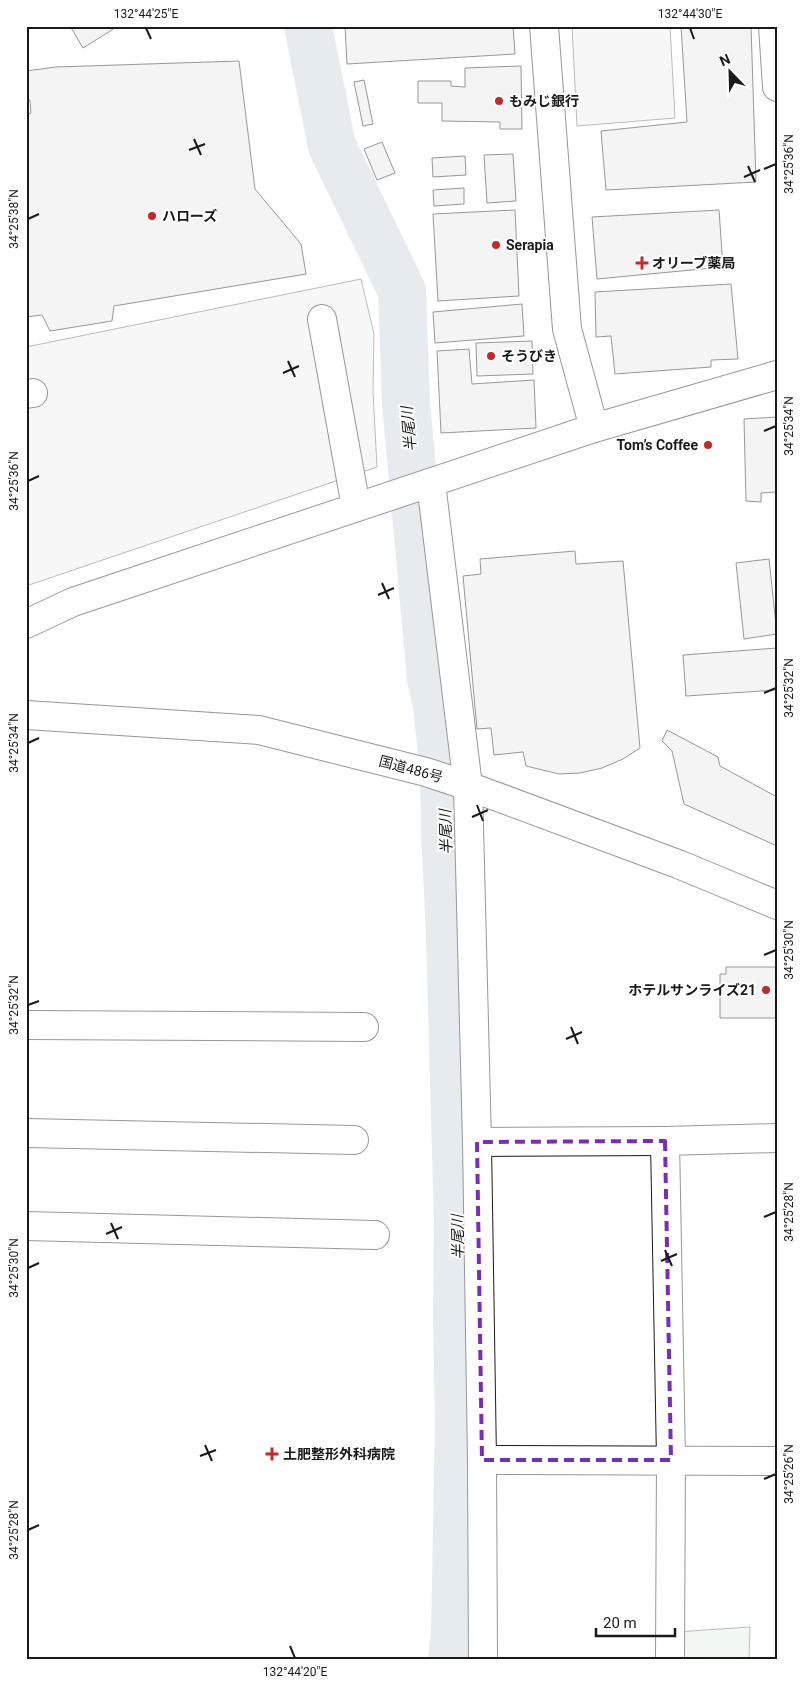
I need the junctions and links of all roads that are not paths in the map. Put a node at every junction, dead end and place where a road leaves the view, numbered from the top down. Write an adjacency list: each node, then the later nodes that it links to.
1 (544, 26): 6 (main road)
2 (773, 26): 3 (main road)
3 (777, 87)
4 (322, 319): 8 (main road)
5 (777, 375): 6 (main road)
6 (594, 428): 7 (main road)
7 (431, 483): 8 (main road); 11 (main road)
8 (368, 504): 9 (main road)
9 (26, 624)
10 (26, 715): 11 (main road, 国道486号)
11 (468, 786): 12 (main road, 国道486号); 19 (main road)
12 (777, 905)
13 (26, 1025): 14 (main road)
14 (364, 1027)
15 (26, 1133): 17 (main road)
16 (777, 1138): 18 (main road)
17 (354, 1140)
18 (665, 1141): 19 (main road); 23 (main road)
19 (477, 1142): 22 (main road)
20 (26, 1226): 21 (main road)
21 (375, 1235)
22 (482, 1460): 23 (main road); 25 (main road)
23 (671, 1460): 24 (main road); 26 (main road)
24 (777, 1461)
25 (483, 1659)
26 (670, 1659)

